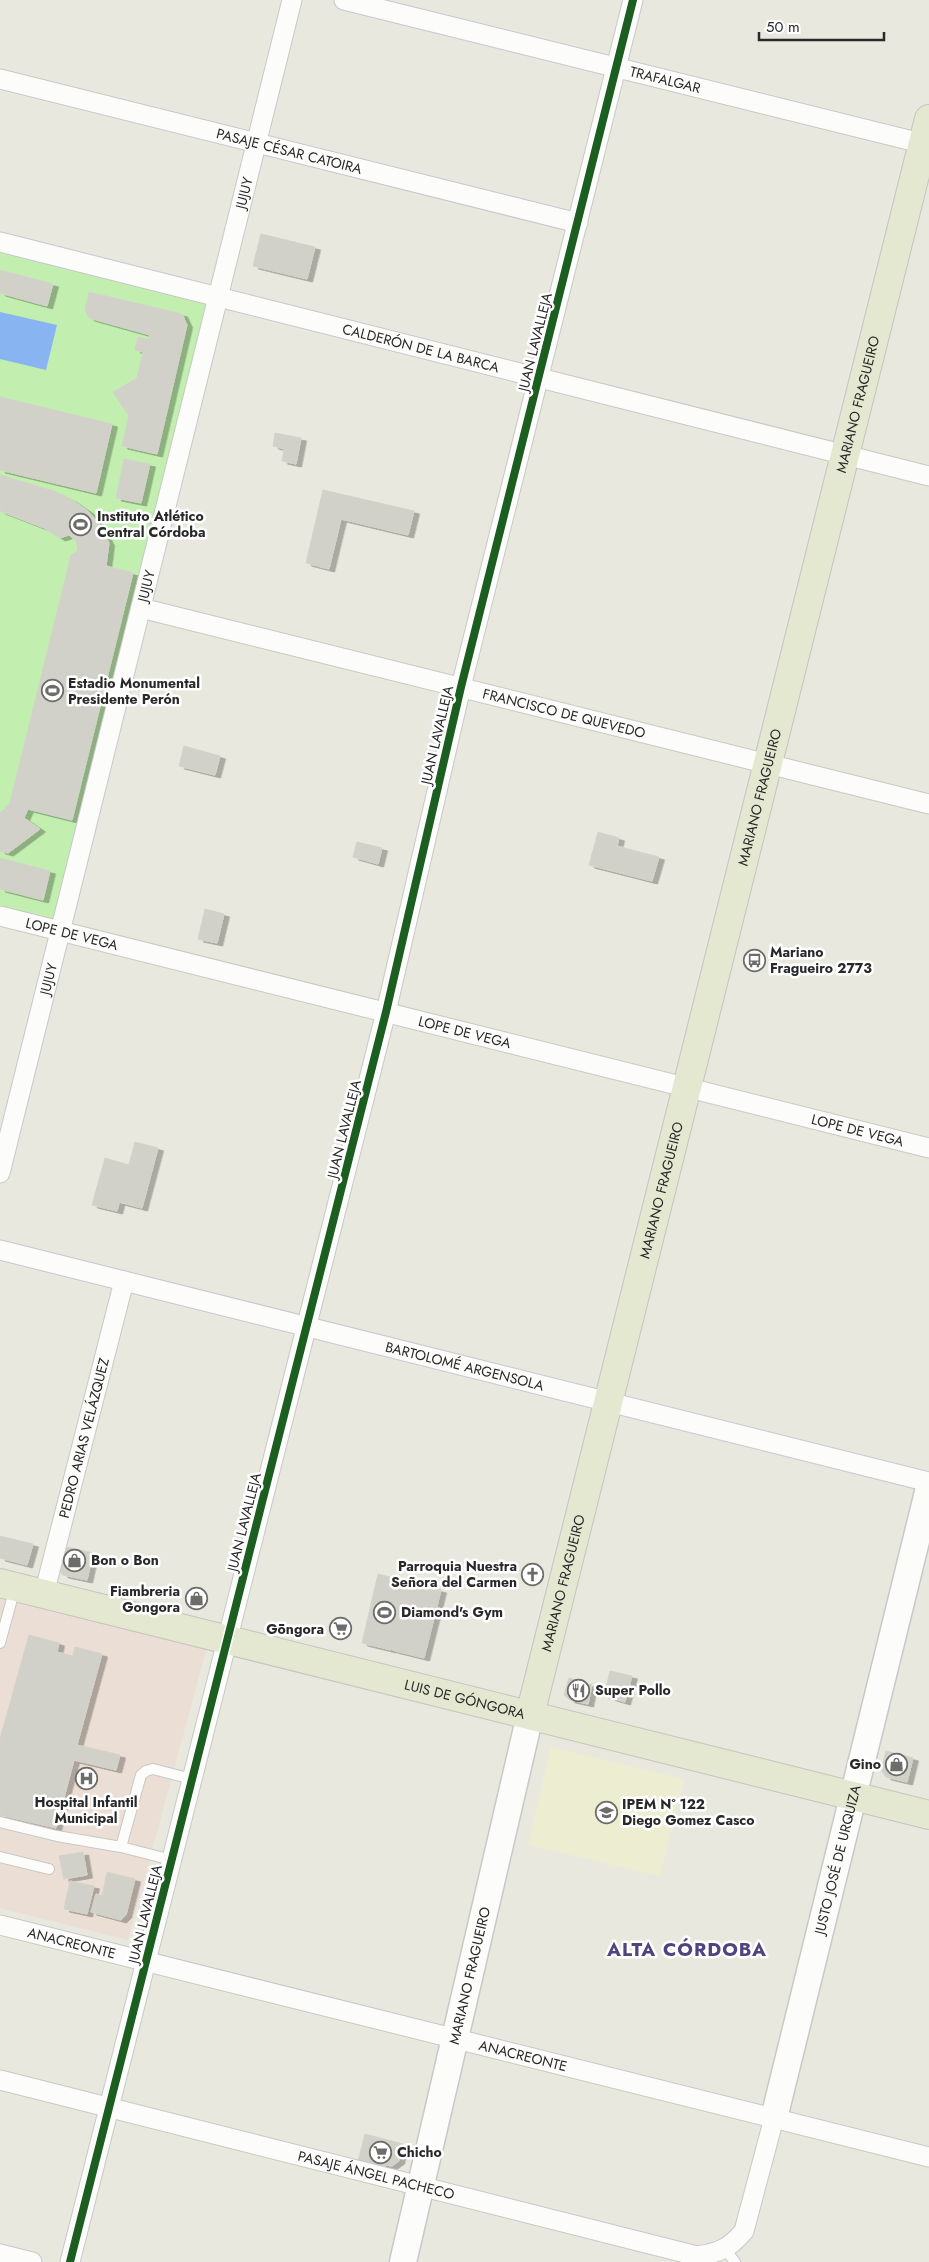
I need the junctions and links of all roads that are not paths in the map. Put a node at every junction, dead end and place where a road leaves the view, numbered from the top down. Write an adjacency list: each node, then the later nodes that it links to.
1 (292, 0): 7 (street, JUJUY)
2 (344, 0): 4 (street, TRAFALGAR)
3 (633, 0): 4 (street, JUAN LAVALLEJA)
4 (617, 68): 6 (street, TRAFALGAR); 8 (street, JUAN LAVALLEJA)
5 (0, 79): 7 (street, PASAJE CÉSAR CATOIRA)
6 (927, 136): 12 (main road, MARIANO FRAGUEIRO)
7 (256, 143): 8 (street, PASAJE CÉSAR CATOIRA); 10 (street, JUJUY)
8 (578, 223): 11 (street, JUAN LAVALLEJA)
9 (0, 242): 10 (street, CALDERÓN DE LA BARCA)
10 (218, 297): 11 (street, CALDERÓN DE LA BARCA); 14 (street, JUJUY)
11 (539, 378): 12 (street, CALDERÓN DE LA BARCA); 15 (street, JUAN LAVALLEJA)
12 (845, 454): 13 (street, CALDERÓN DE LA BARCA); 16 (main road, MARIANO FRAGUEIRO)
13 (929, 476)
14 (141, 608): 15 (street, FRANCISCO DE QUEVEDO); 19 (street, JUJUY)
15 (461, 687): 16 (street, FRANCISCO DE QUEVEDO); 20 (street, JUAN LAVALLEJA)
16 (768, 765): 17 (street, FRANCISCO DE QUEVEDO); 21 (main road, MARIANO FRAGUEIRO)
17 (929, 804)
18 (0, 916): 19 (street, LOPE DE VEGA)
19 (60, 931): 20 (street, LOPE DE VEGA); 23 (street, JUJUY)
20 (386, 1012): 21 (street, LOPE DE VEGA); 26 (street, JUAN LAVALLEJA)
21 (687, 1087): 22 (street, LOPE DE VEGA); 27 (main road, MARIANO FRAGUEIRO)
22 (929, 1148)
23 (0, 1173)
24 (0, 1250): 25 (street, BARTOLOMÉ ARGENSOLA)
25 (124, 1281): 26 (street, BARTOLOMÉ ARGENSOLA); 31 (street, PEDRO ARIAS VELÁZQUEZ)
26 (307, 1327): 27 (street, BARTOLOMÉ ARGENSOLA); 32 (street, JUAN LAVALLEJA)
27 (608, 1402): 28 (street, BARTOLOMÉ ARGENSOLA); 34 (main road, MARIANO FRAGUEIRO)
28 (929, 1482)
29 (929, 1488): 36 (street, JUSTO JOSÉ DE URQUIZA)
30 (8, 1585): 31 (main road, LUIS DE GÓNGORA); 33 (lane)
31 (44, 1594): 32 (main road, LUIS DE GÓNGORA)
32 (227, 1640): 34 (main road, LUIS DE GÓNGORA); 35 (street, JUAN LAVALLEJA)
33 (0, 1642)
34 (530, 1715): 36 (main road, LUIS DE GÓNGORA); 45 (street, MARIANO FRAGUEIRO)
35 (192, 1779): 39 (lane); 41 (street, JUAN LAVALLEJA)
36 (853, 1796): 37 (main road, LUIS DE GÓNGORA); 48 (street, JUSTO JOSÉ DE URQUIZA)
37 (929, 1815)
38 (0, 1822): 39 (lane)
39 (121, 1846): 41 (lane)
40 (0, 1857): 42 (lane)
41 (172, 1860): 44 (street, JUAN LAVALLEJA)
42 (49, 1869)
43 (0, 1925): 44 (street, ANACREONTE)
44 (146, 1961): 45 (street, ANACREONTE); 47 (street, JUAN LAVALLEJA)
45 (454, 2038): 48 (street, ANACREONTE); 50 (street, MARIANO FRAGUEIRO)
46 (0, 2080): 47 (street, PASAJE ÁNGEL PACHECO)
47 (109, 2107): 50 (street, PASAJE ÁNGEL PACHECO); 55 (street, JUAN LAVALLEJA)
48 (774, 2118): 49 (street, ANACREONTE); 51 (street, JUSTO JOSÉ DE URQUIZA)
49 (929, 2157)
50 (422, 2185): 53 (street, PASAJE ÁNGEL PACHECO); 56 (street, MARIANO FRAGUEIRO)
51 (744, 2231): 53 (street, PASAJE ÁNGEL PACHECO)
52 (0, 2254): 54 (street)
53 (730, 2256)
54 (32, 2262)
55 (70, 2262)
56 (403, 2262)

